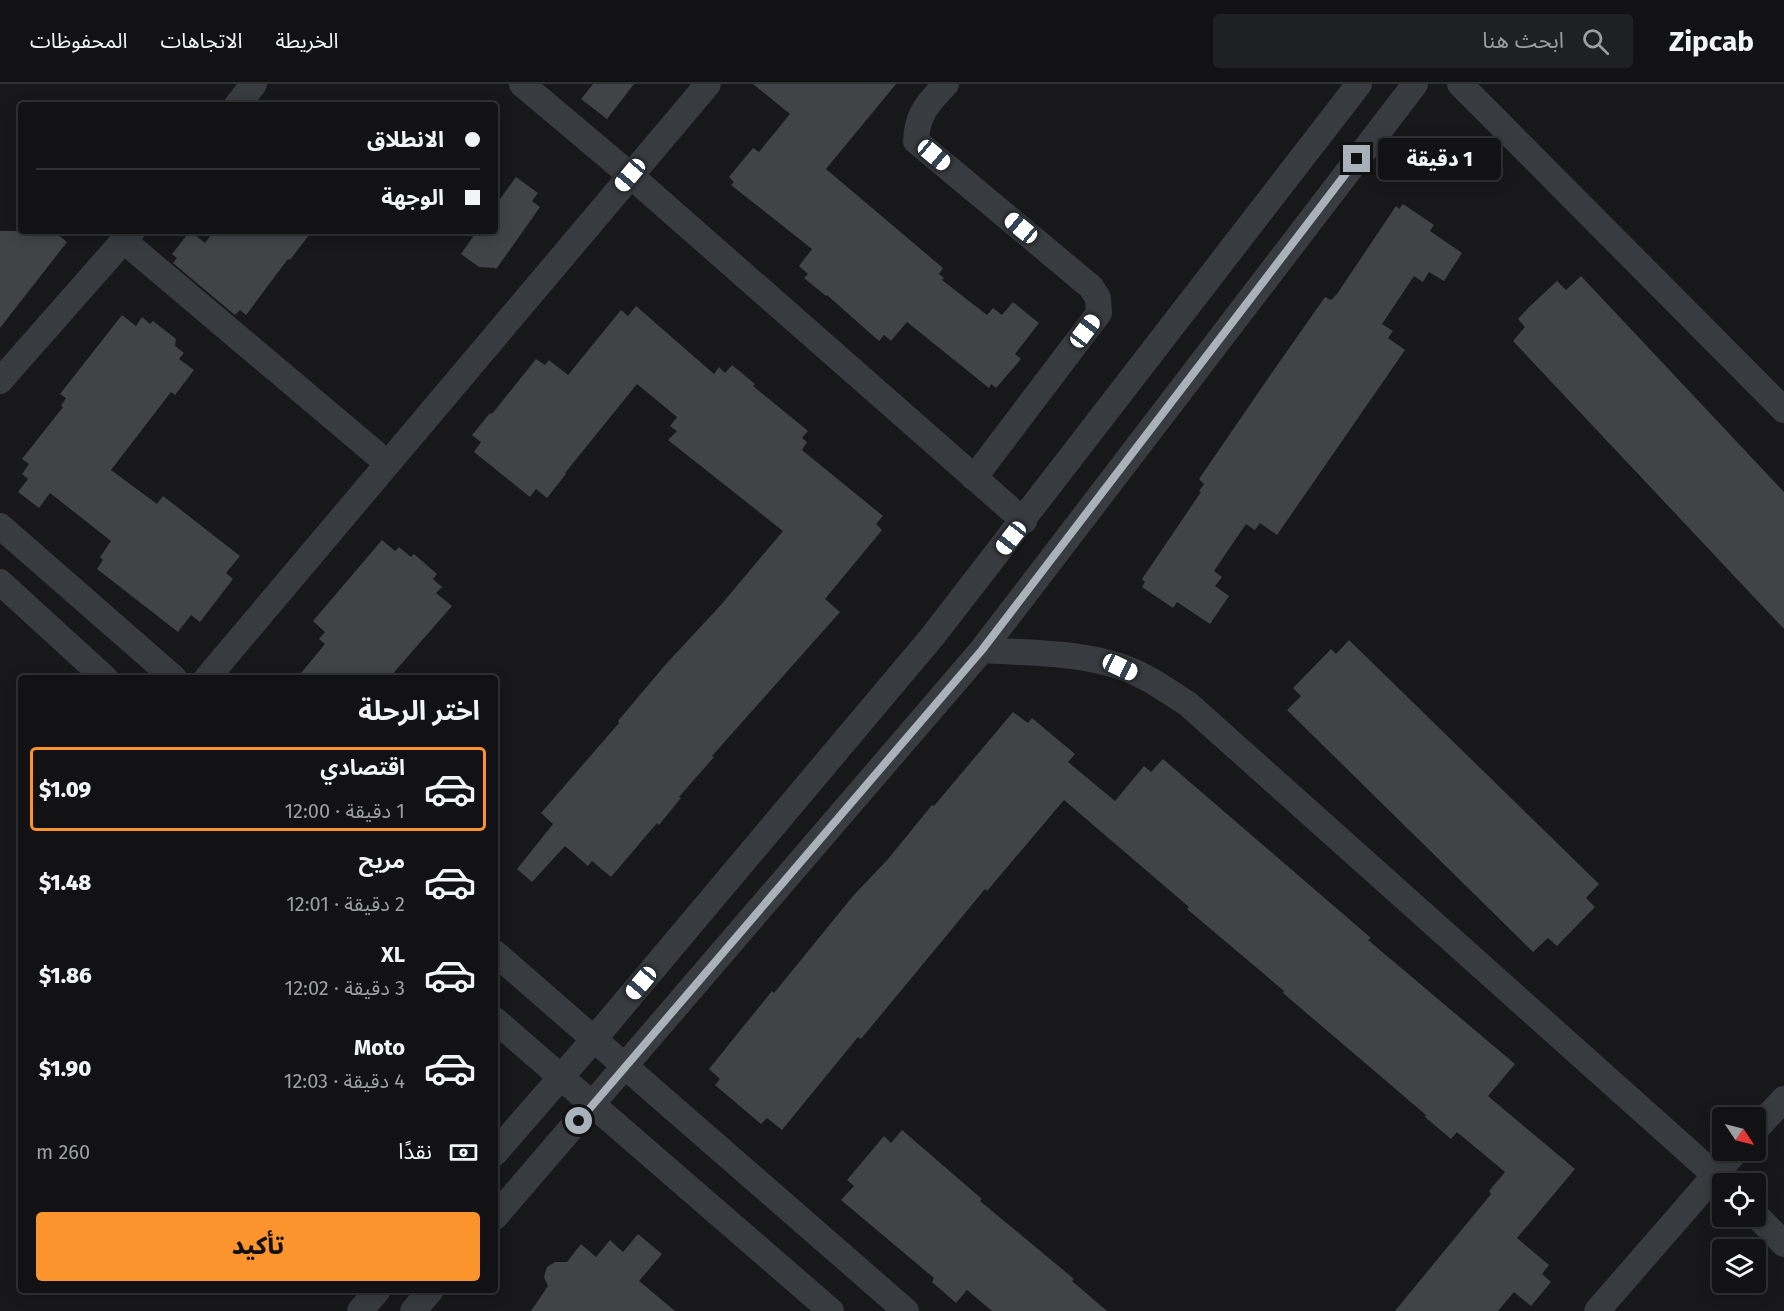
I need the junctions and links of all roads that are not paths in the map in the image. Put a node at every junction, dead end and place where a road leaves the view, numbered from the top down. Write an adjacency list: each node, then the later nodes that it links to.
1 (254, 84): 8 (street)
2 (522, 84): 9 (street)
3 (708, 84): 9 (street)
4 (945, 84): 14 (street)
5 (1359, 84): 15 (street)
6 (1415, 84): 18 (street)
7 (1460, 84): 12 (street)
8 (239, 102)
9 (630, 175): 13 (street); 14 (street)
10 (128, 236): 11 (street); 13 (street)
11 (0, 381)
12 (1784, 410)
13 (387, 463): 21 (street)
14 (974, 478): 15 (street)
15 (1024, 521): 24 (street)
16 (0, 526): 20 (street)
17 (0, 582): 19 (street)
18 (982, 650): 25 (street); 31 (street)
19 (102, 675)
20 (171, 675)
21 (210, 675)
22 (498, 956): 24 (street)
23 (498, 1023): 26 (street)
24 (595, 1038): 25 (street); 26 (street)
25 (627, 1066): 28 (street); 41 (street)
26 (560, 1077): 28 (street); 30 (street)
27 (1784, 1099): 29 (street)
28 (592, 1105): 33 (street); 40 (street)
29 (1766, 1118)
30 (498, 1149)
31 (1713, 1173)
32 (1712, 1188): 42 (street)
33 (498, 1214)
34 (1766, 1225): 35 (street)
35 (1784, 1244)
36 (375, 1293): 38 (street)
37 (428, 1293): 39 (street)
38 (360, 1311)
39 (413, 1311)
40 (831, 1311)
41 (906, 1311)
42 (1597, 1311)

